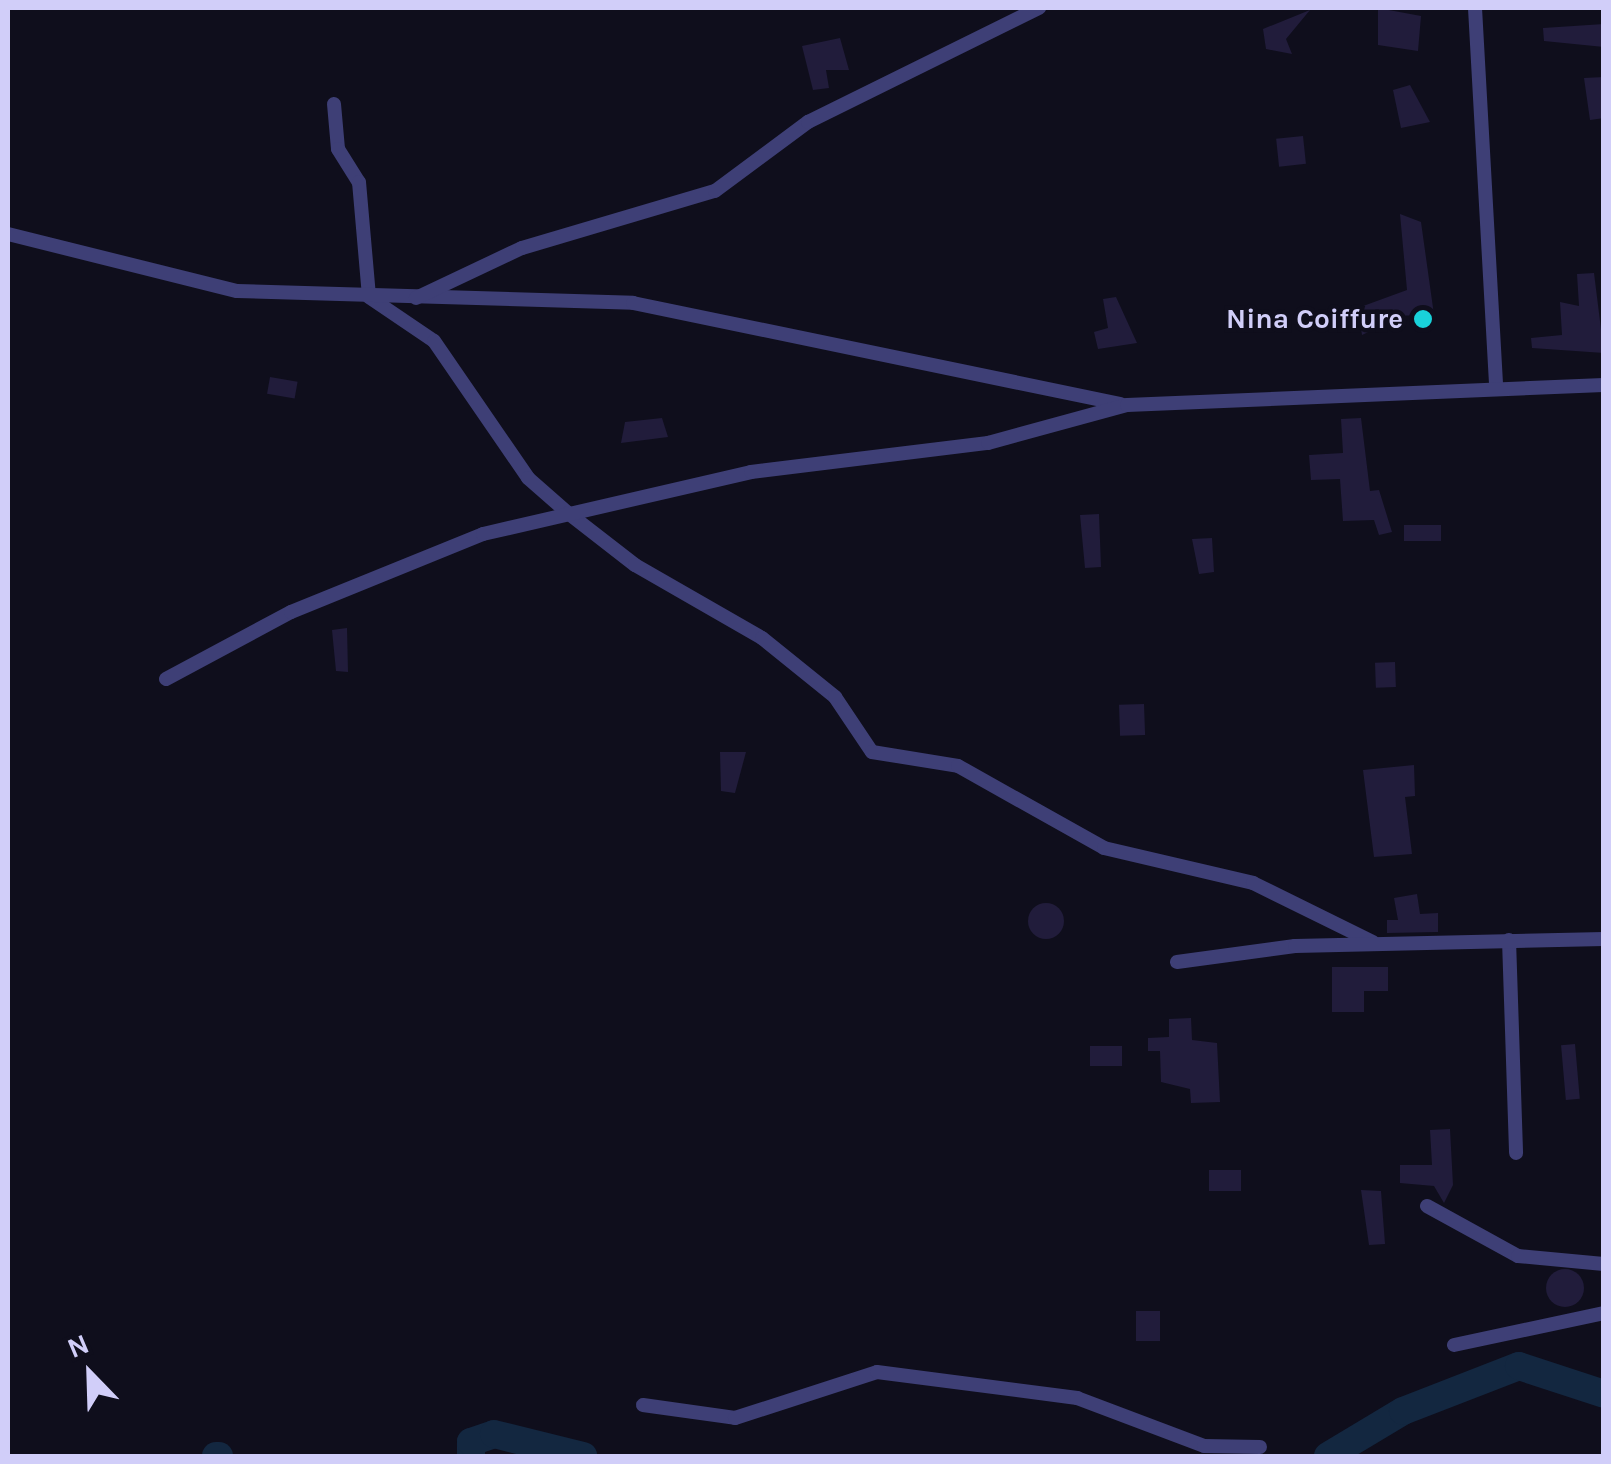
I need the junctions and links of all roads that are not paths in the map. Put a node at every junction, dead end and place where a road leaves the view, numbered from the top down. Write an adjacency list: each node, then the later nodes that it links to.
1 (1039, 8): 6 (street)
2 (1475, 8): 8 (street)
3 (334, 104): 5 (street)
4 (8, 234): 5 (street)
5 (368, 297): 6 (street); 10 (street)
6 (416, 298): 9 (street)
7 (1604, 385): 8 (street)
8 (1496, 388): 9 (street)
9 (1127, 405): 10 (street)
10 (568, 513): 11 (street); 14 (street)
11 (166, 679)
12 (1604, 939): 13 (street)
13 (1509, 940): 14 (street); 16 (street)
14 (1373, 942): 15 (street)
15 (1176, 962)
16 (1516, 1153)
17 (1427, 1206): 18 (street)
18 (1604, 1264)
19 (1604, 1313): 20 (street)
20 (1454, 1345)
21 (643, 1405): 22 (street)
22 (1260, 1447)

